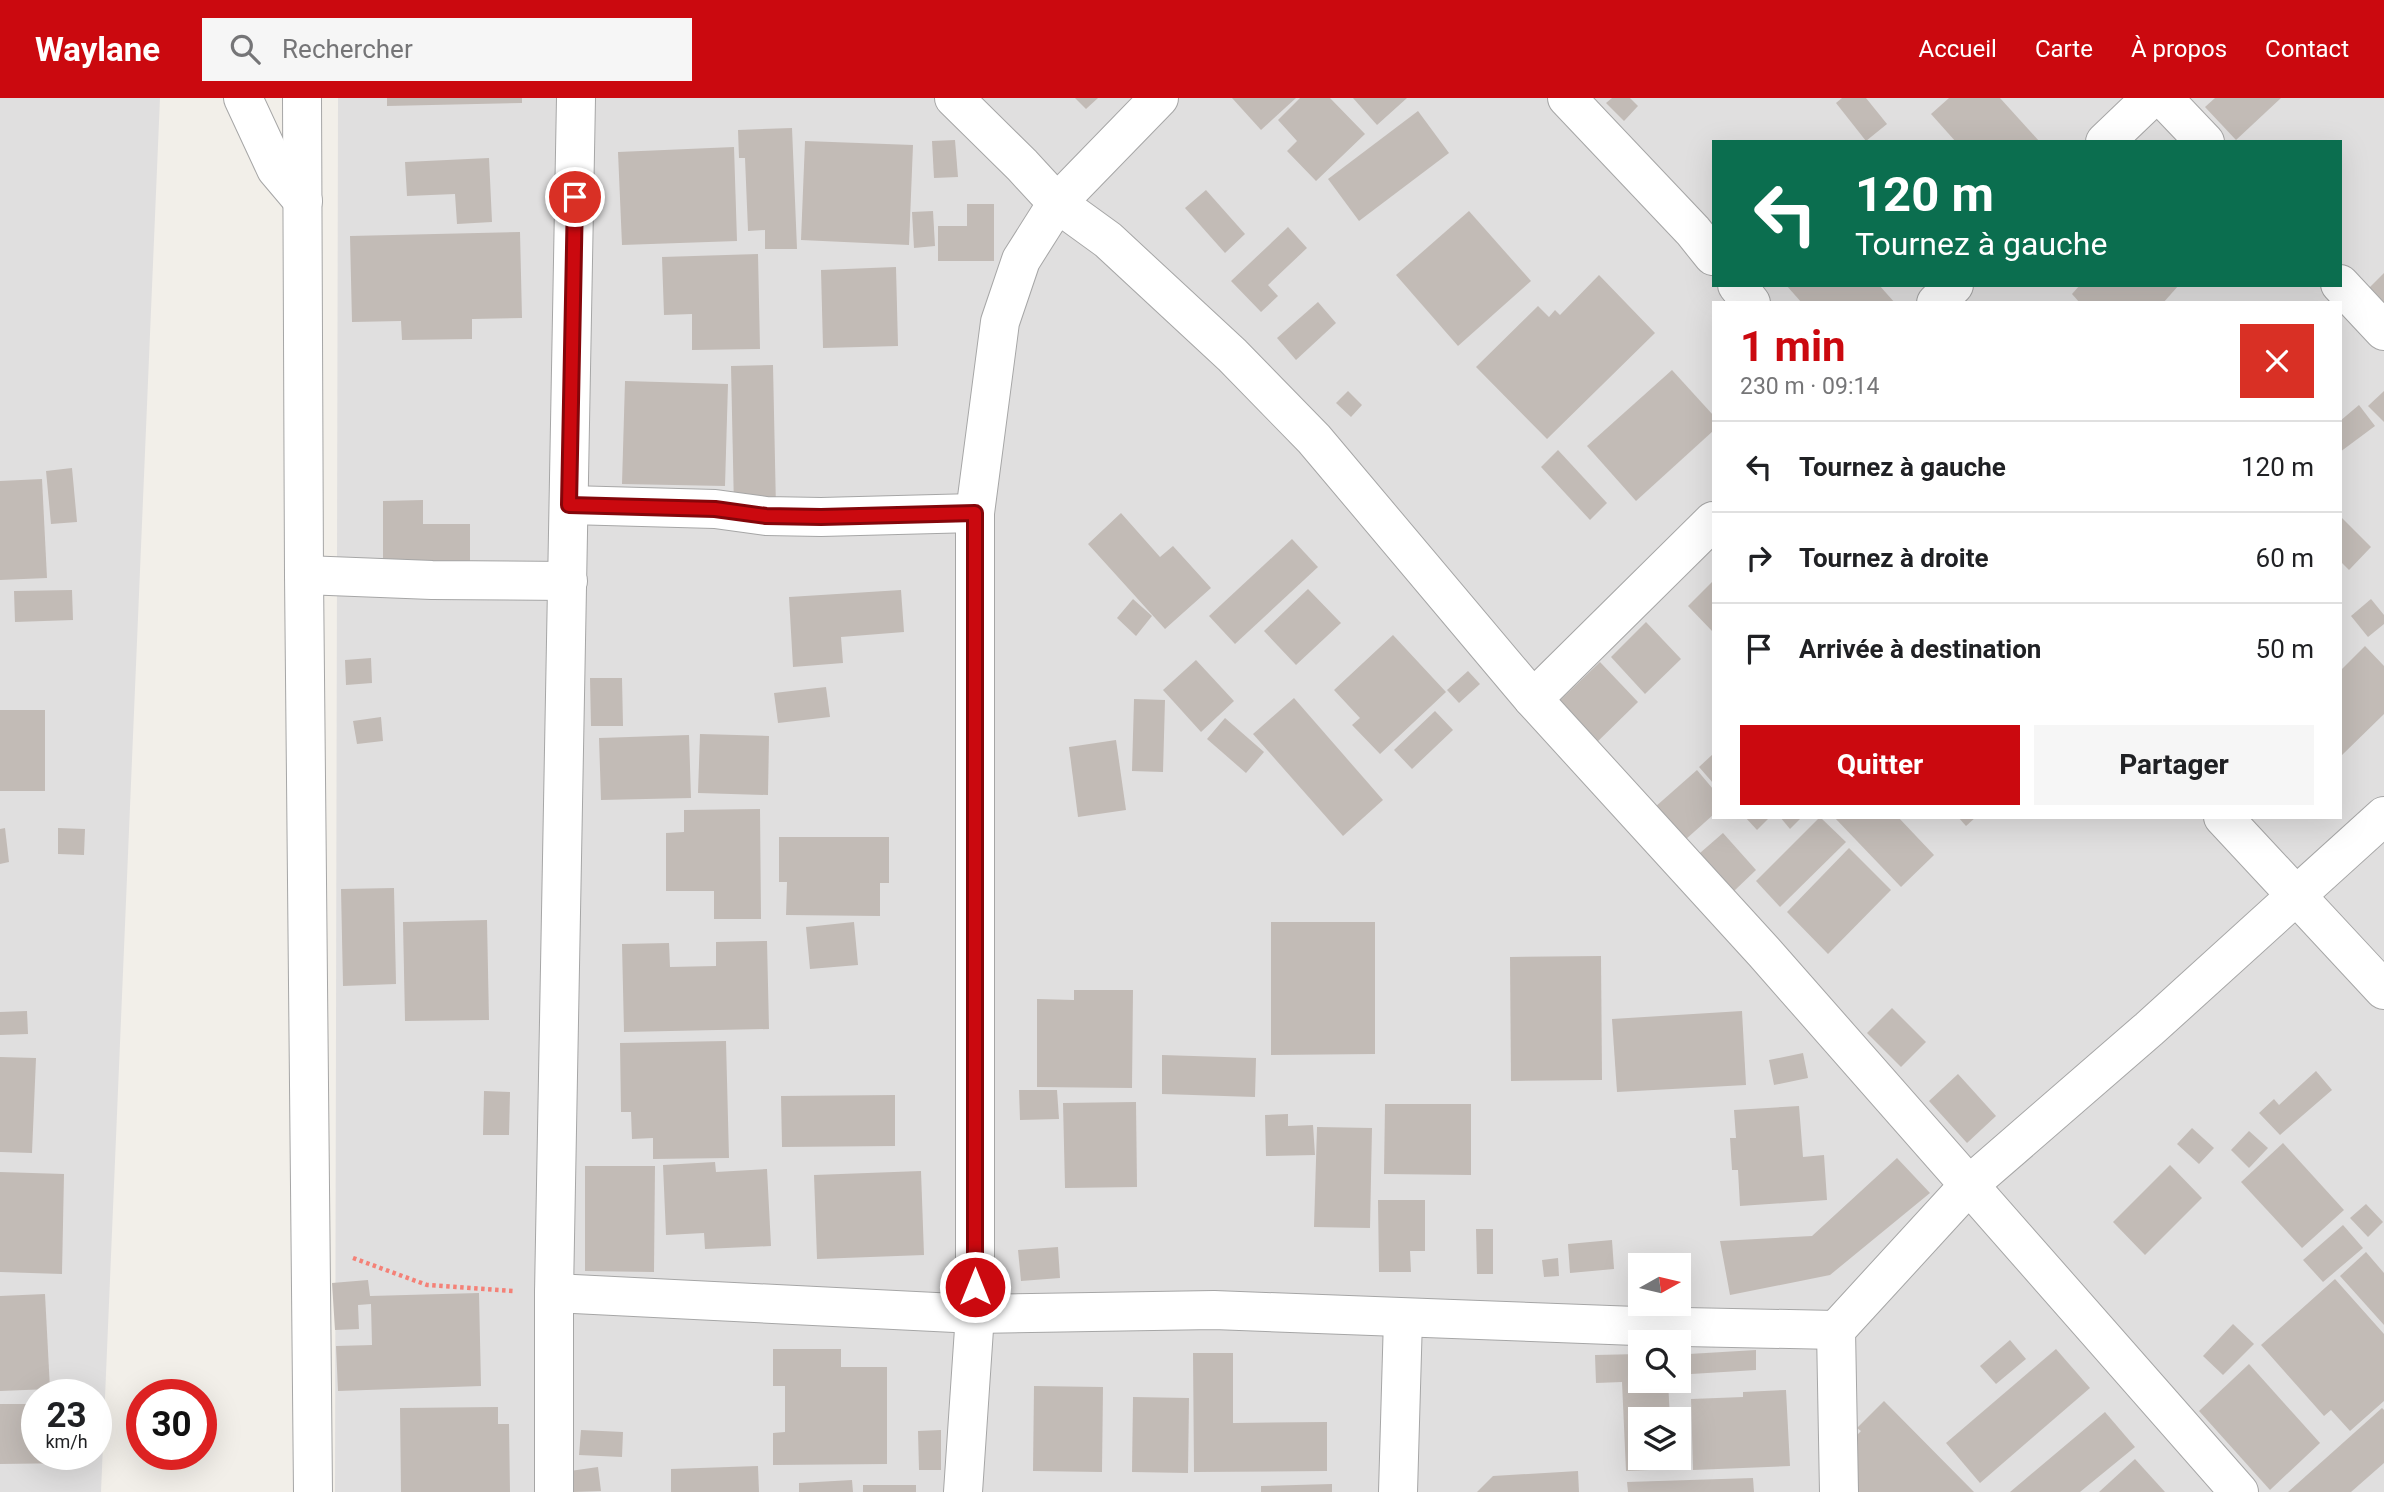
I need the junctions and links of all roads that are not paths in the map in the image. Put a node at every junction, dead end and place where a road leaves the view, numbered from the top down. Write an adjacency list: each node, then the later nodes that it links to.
1 (243, 98): 11 (street)
2 (302, 98): 11 (street)
3 (576, 98): 20 (street)
4 (954, 98): 12 (street)
5 (1159, 98): 12 (street)
6 (1567, 98): 13 (street)
7 (2151, 98): 9 (street)
8 (2163, 98): 10 (street)
9 (2107, 140)
10 (2203, 140)
11 (303, 201): 23 (street)
12 (1057, 203): 21 (street); 25 (street)
13 (1712, 255)
14 (2342, 286): 19 (street)
15 (1739, 287): 17 (street)
16 (1952, 287): 18 (street)
17 (1749, 301)
18 (1938, 301)
19 (2384, 331)
20 (569, 505): 21 (street); 24 (street)
21 (975, 513): 32 (street)
22 (1712, 522): 25 (street)
23 (304, 575): 24 (street); 35 (street)
24 (569, 581): 31 (street)
25 (1533, 699): 30 (street)
26 (2384, 816): 28 (street)
27 (2225, 819): 28 (street)
28 (2296, 895): 29 (street); 30 (street)
29 (2384, 990)
30 (1969, 1185): 34 (street); 40 (street)
31 (554, 1293): 32 (street); 36 (street)
32 (975, 1314): 33 (street); 37 (street)
33 (1403, 1318): 34 (street); 38 (street)
34 (1836, 1330): 39 (street)
35 (313, 1492)
36 (554, 1492)
37 (963, 1492)
38 (1398, 1492)
39 (1839, 1492)
40 (2239, 1492)

